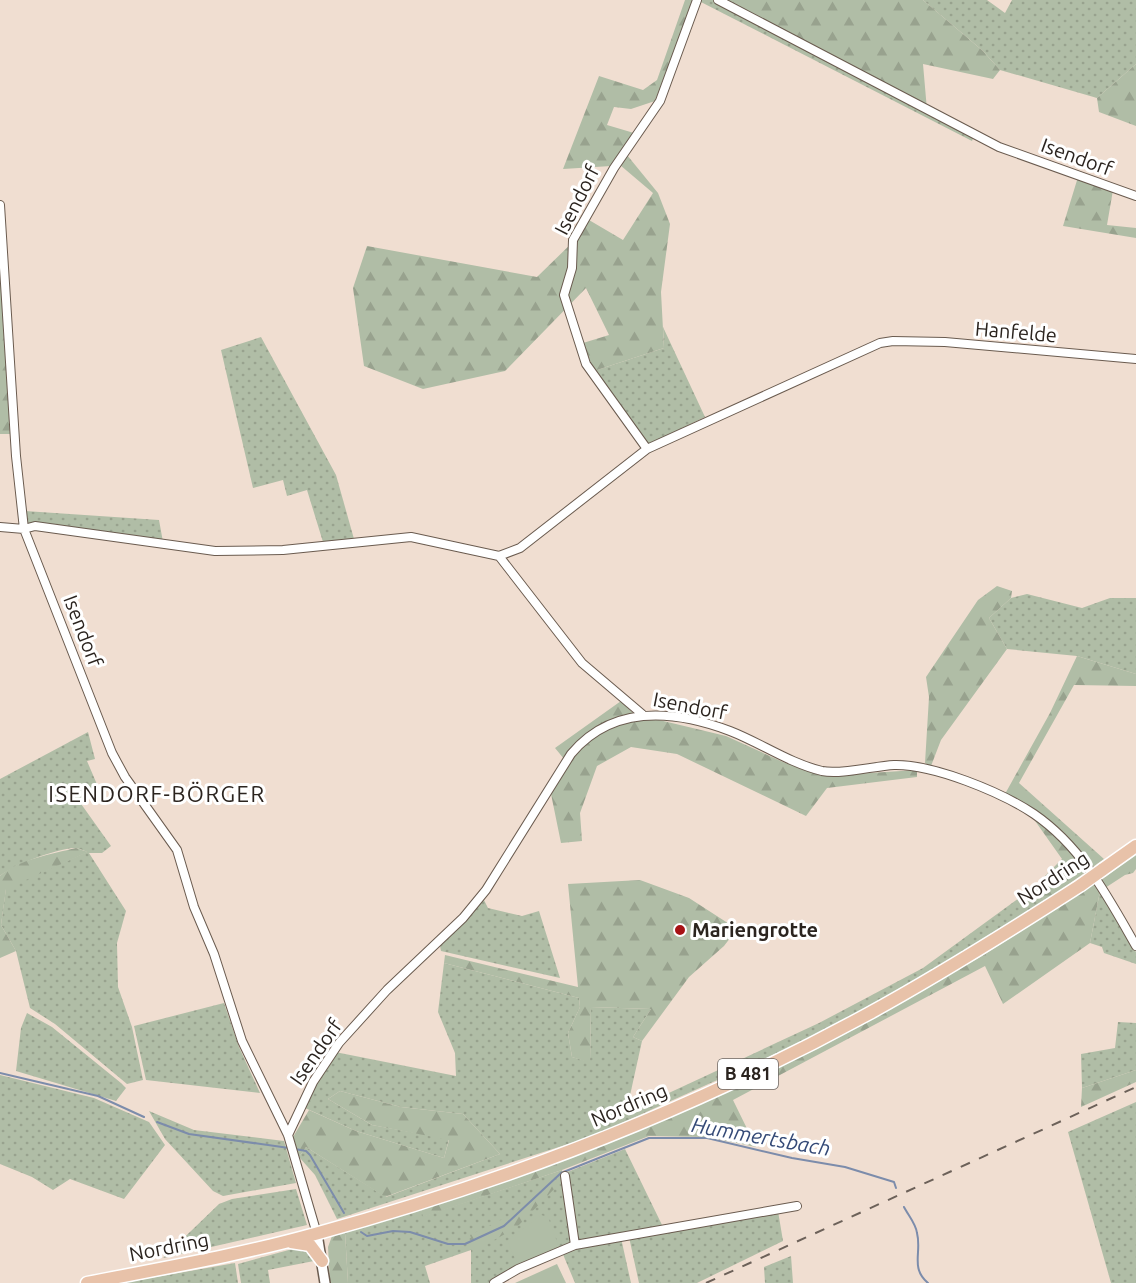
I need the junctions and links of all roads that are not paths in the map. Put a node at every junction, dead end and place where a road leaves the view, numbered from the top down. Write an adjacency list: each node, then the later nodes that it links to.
1 (697, 0): 6 (street, Isendorf)
2 (718, 0): 3 (street, Isendorf)
3 (1136, 196)
4 (0, 205): 8 (street, Isendorf)
5 (1136, 359): 6 (street, Hanfelde)
6 (647, 449): 9 (street)
7 (0, 527): 8 (street)
8 (24, 529): 9 (street); 13 (street, Isendorf)
9 (499, 555): 10 (street)
10 (642, 714): 12 (street, Isendorf); 13 (street, Isendorf)
11 (1136, 846): 16 (main road, Nordring / B 481, bridge)
12 (1136, 946)
13 (289, 1139): 16 (street, Isendorf)
14 (565, 1176): 18 (street)
15 (797, 1206): 18 (street)
16 (317, 1234): 17 (main road, Nordring / B 481); 19 (street, Isendorf)
17 (287, 1242): 19 (main road); 20 (main road, Nordring / B 481)
18 (574, 1245): 22 (street)
19 (322, 1261): 21 (street, Isendorf)
20 (87, 1283)
21 (326, 1283)
22 (494, 1283)

